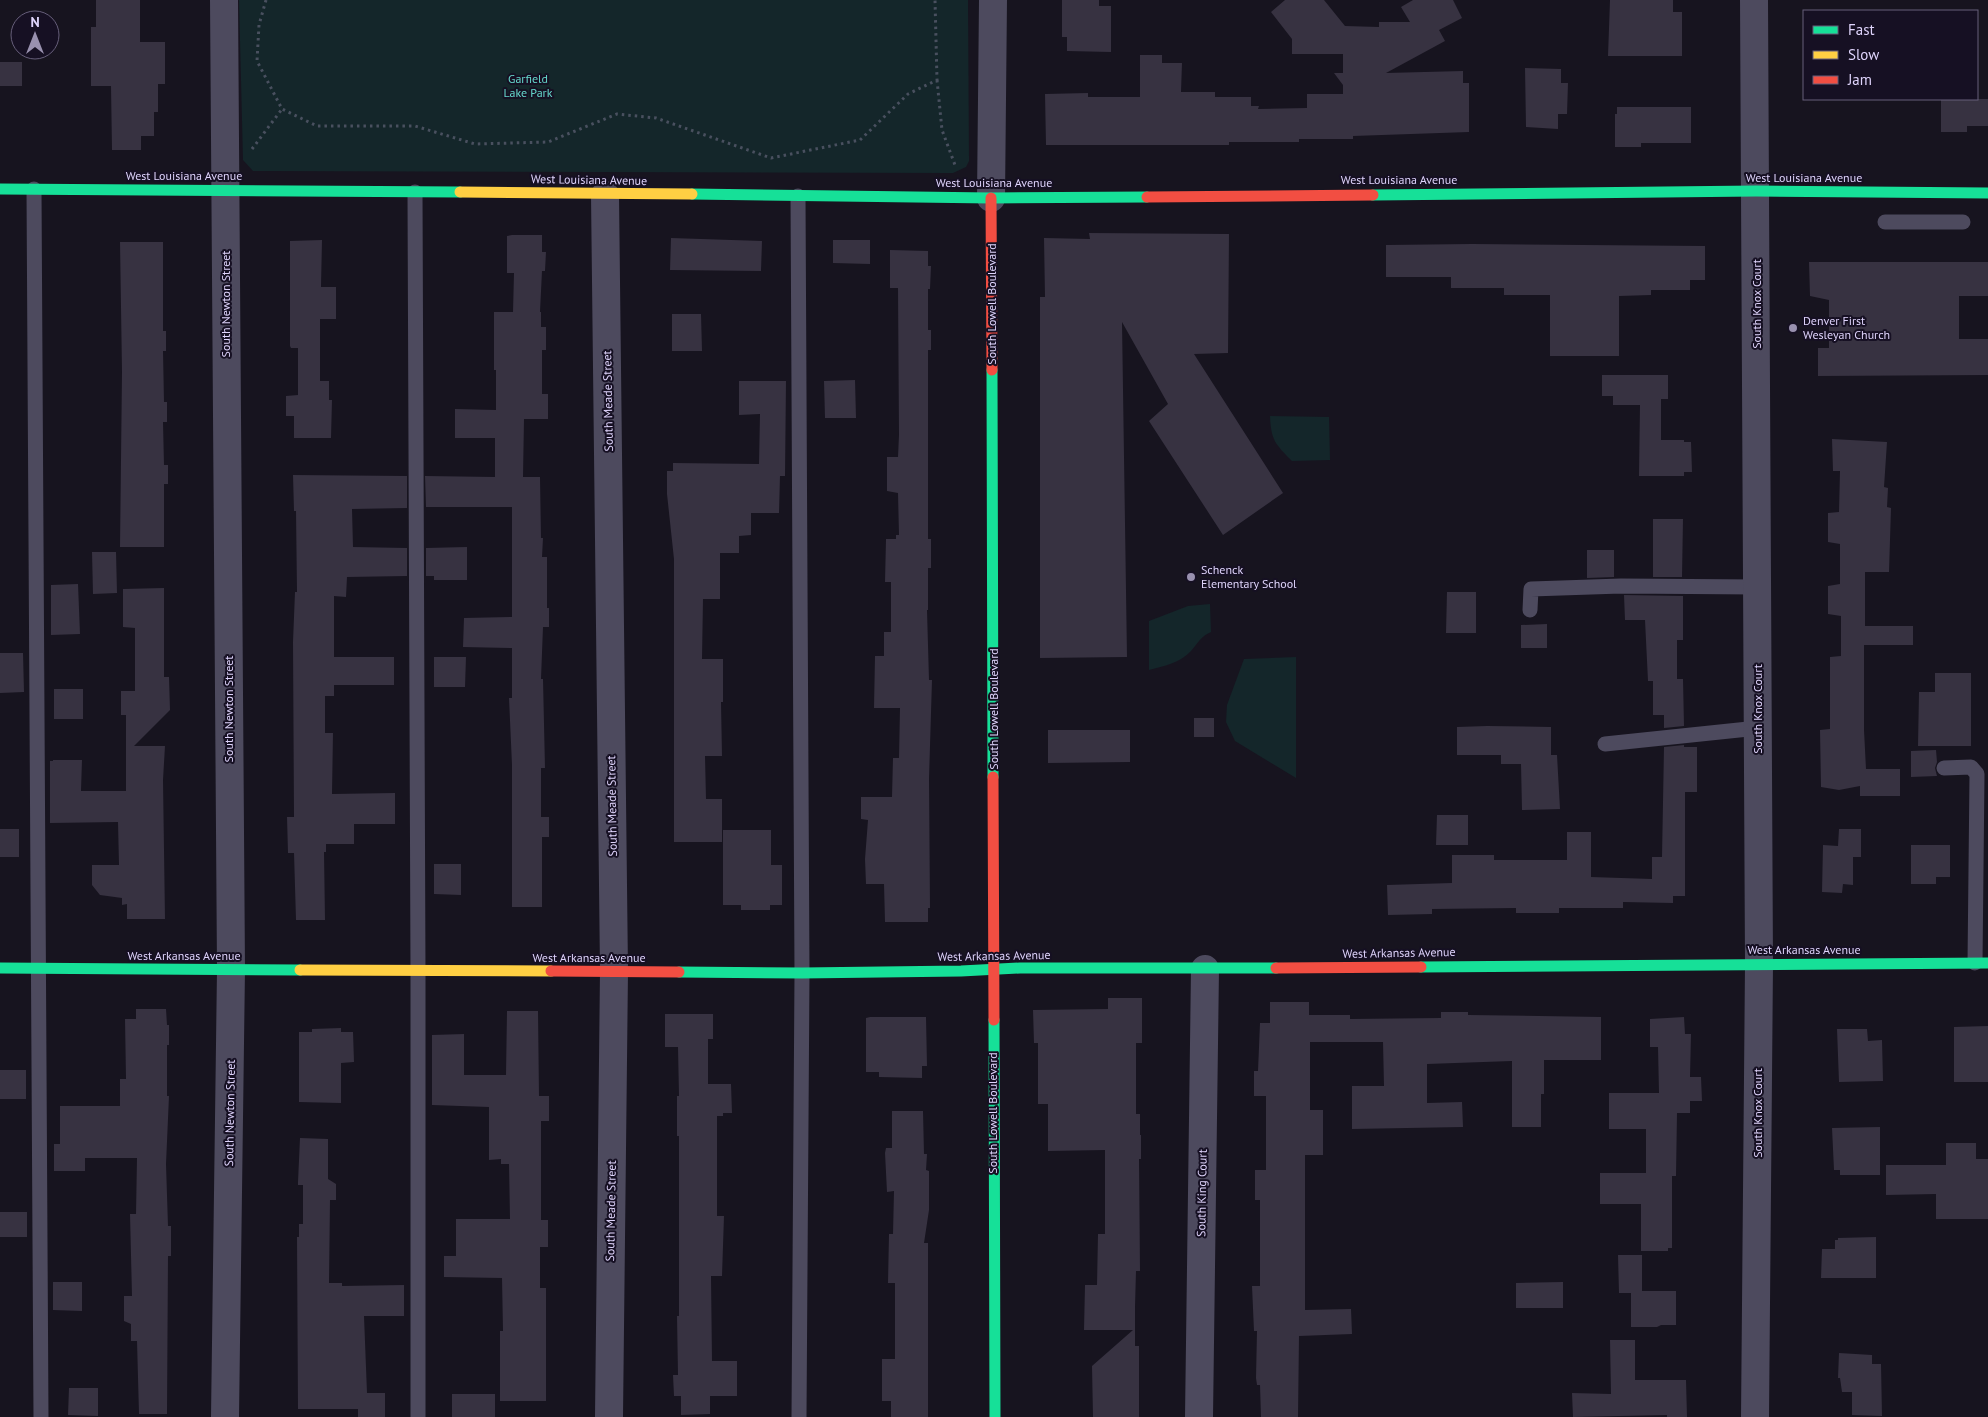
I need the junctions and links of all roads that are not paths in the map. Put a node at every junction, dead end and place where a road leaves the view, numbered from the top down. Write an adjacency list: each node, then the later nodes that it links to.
1 (224, 0): 6 (street, South Newton Street)
2 (993, 0): 12 (street, South Lowell Boulevard)
3 (1754, 0): 7 (street, South Knox Court)
4 (0, 189): 5 (street, West Louisiana Avenue)
5 (34, 189): 6 (street, West Louisiana Avenue); 23 (lane)
6 (225, 189): 8 (street, West Louisiana Avenue); 25 (street, South Newton Street)
7 (1756, 191): 9 (street, West Louisiana Avenue); 12 (street, West Louisiana Avenue); 15 (street, South Knox Court)
8 (414, 192): 10 (street, West Louisiana Avenue); 27 (lane)
9 (1988, 193)
10 (605, 195): 11 (street, West Louisiana Avenue); 28 (street, South Meade Street)
11 (798, 196): 12 (street, West Louisiana Avenue); 29 (lane)
12 (991, 198): 26 (street, South Lowell Boulevard)
13 (1885, 222): 14 (lane)
14 (1963, 222)
15 (1758, 587): 16 (lane); 17 (street, South Knox Court)
16 (1530, 610)
17 (1758, 728): 18 (lane); 21 (street, South Knox Court)
18 (1604, 744)
19 (1944, 768): 20 (lane)
20 (1981, 963): 21 (street, West Arkansas Avenue)
21 (1759, 964): 24 (street, West Arkansas Avenue); 37 (street, South Knox Court)
22 (0, 968): 23 (street, West Arkansas Avenue)
23 (38, 969): 25 (street, West Arkansas Avenue); 30 (lane)
24 (1205, 969): 26 (street, West Arkansas Avenue); 36 (street, South King Court)
25 (232, 970): 27 (street, West Arkansas Avenue); 31 (street, South Newton Street)
26 (994, 970): 29 (street, West Arkansas Avenue); 35 (street, South Lowell Boulevard)
27 (418, 971): 28 (street, West Arkansas Avenue); 32 (lane)
28 (614, 971): 29 (street, West Arkansas Avenue); 33 (street, South Meade Street)
29 (802, 973): 34 (lane)
30 (40, 1417)
31 (226, 1417)
32 (418, 1417)
33 (608, 1417)
34 (799, 1417)
35 (995, 1417)
36 (1199, 1417)
37 (1755, 1417)

